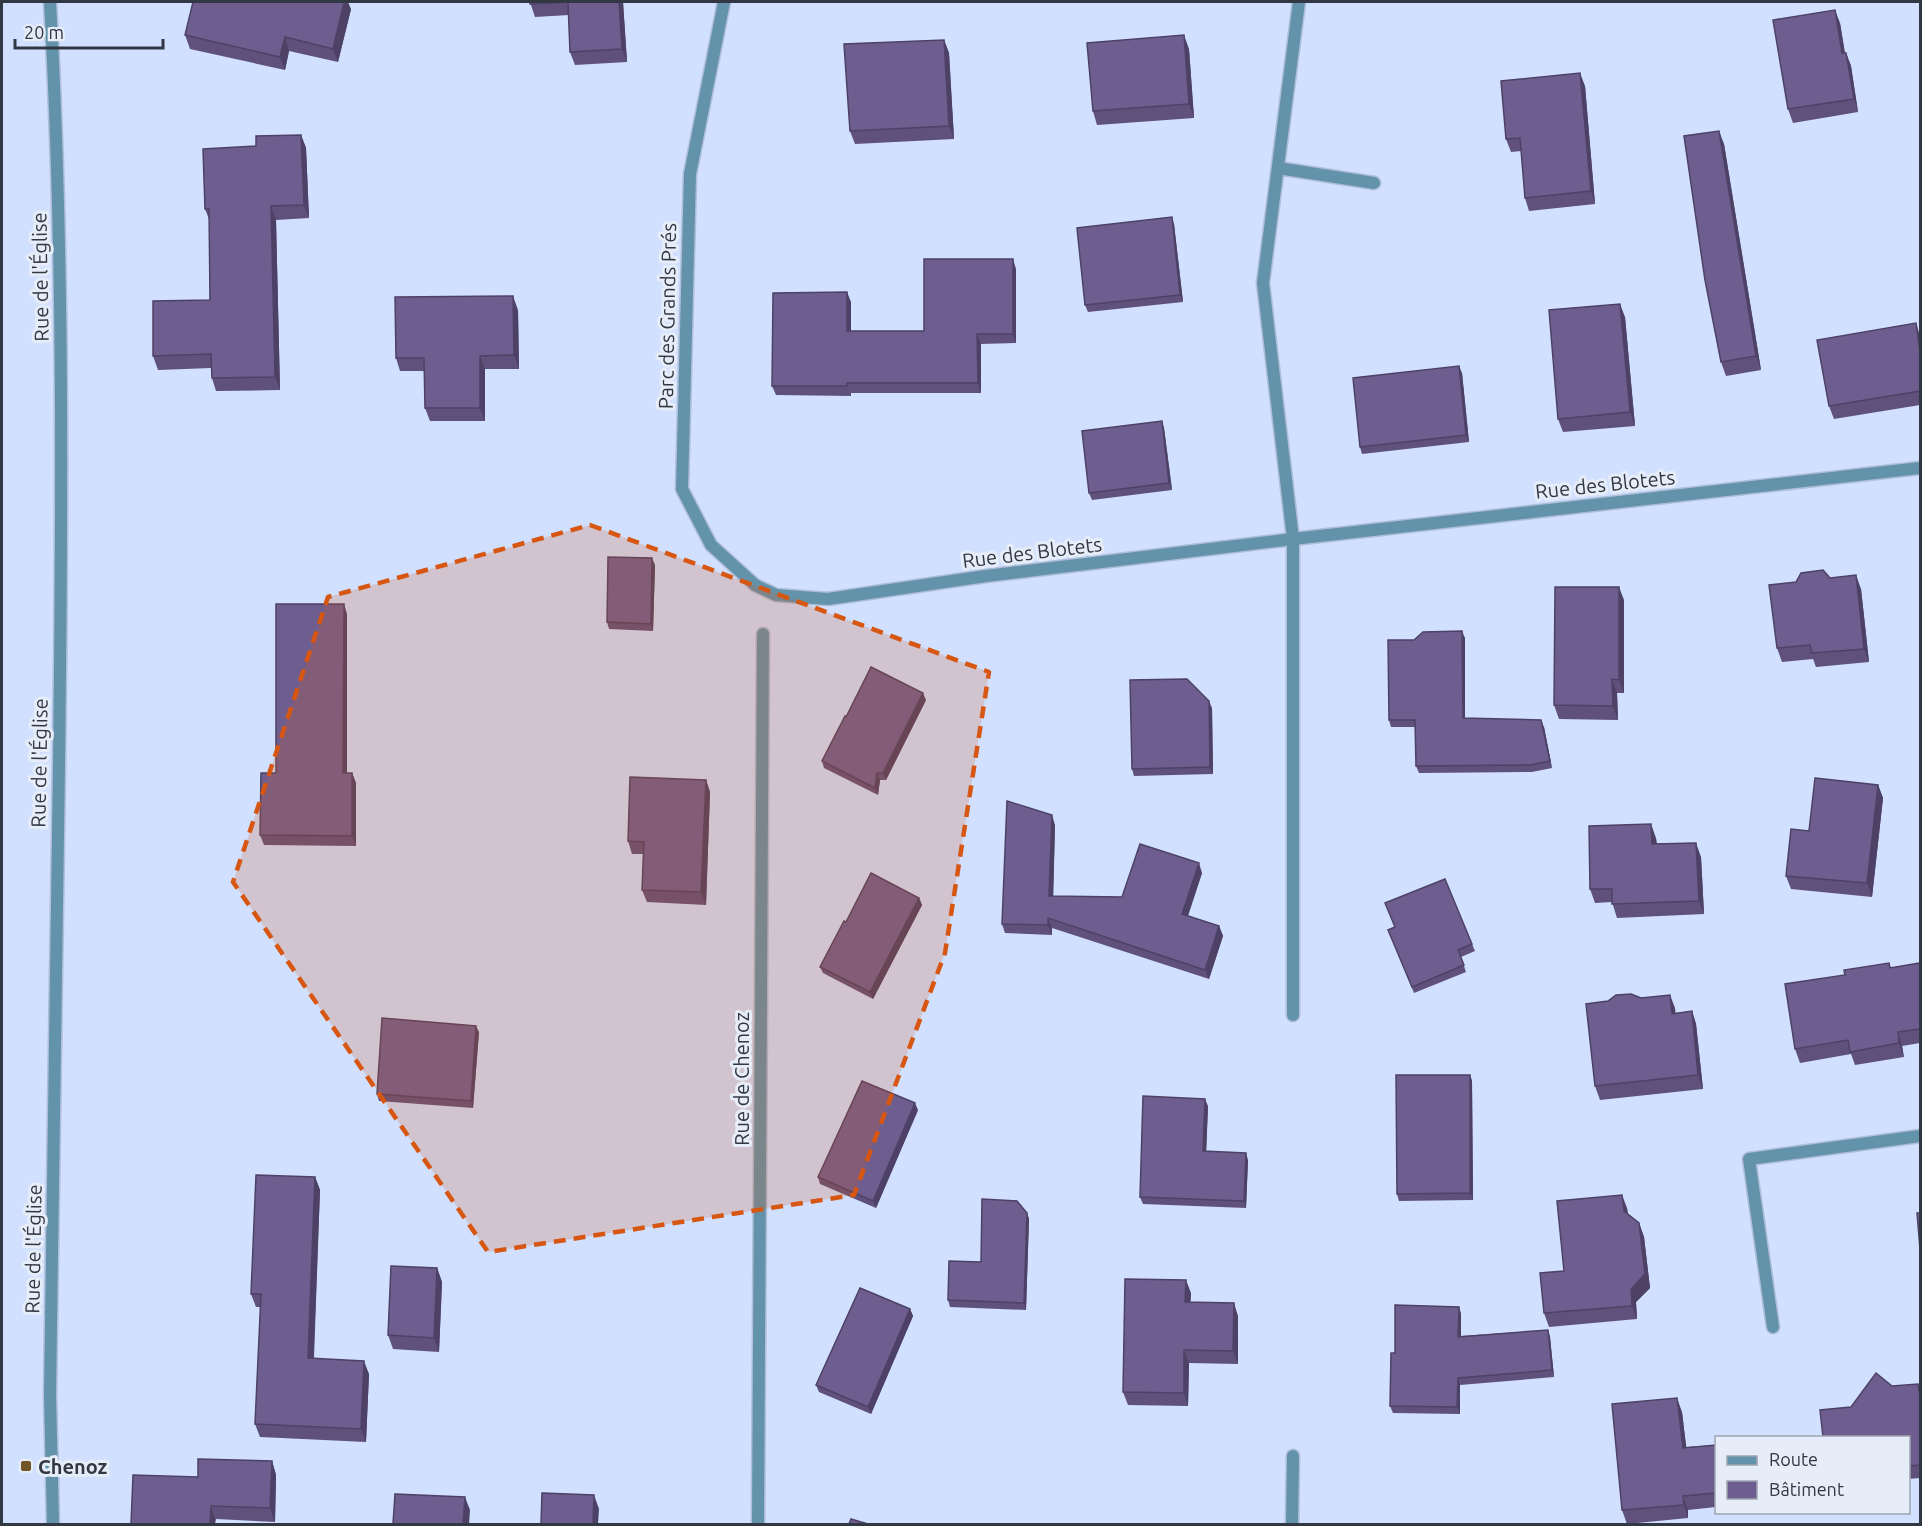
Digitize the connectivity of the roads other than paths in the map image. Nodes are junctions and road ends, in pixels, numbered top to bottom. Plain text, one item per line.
1 (50, 2) edge
2 (724, 2) edge
3 (1299, 2) edge
4 (1278, 168) junction
5 (1374, 183) dead end
6 (1920, 468) edge
7 (1293, 539) junction
8 (776, 595) joint
9 (763, 634) dead end
10 (1293, 1015) dead end
11 (1920, 1136) edge
12 (1773, 1327) dead end
13 (1293, 1456) dead end
14 (53, 1524) edge
15 (758, 1524) edge
16 (1292, 1524) edge

1 - 14 street, Rue de l'Église
2 - 8 street, Parc des Grands Prés
3 - 4 street
4 - 5 street
4 - 7 street
6 - 7 street, Rue des Blotets
7 - 8 street, Rue des Blotets
7 - 10 street
9 - 15 street, Rue de Chenoz
11 - 12 street
13 - 16 street

